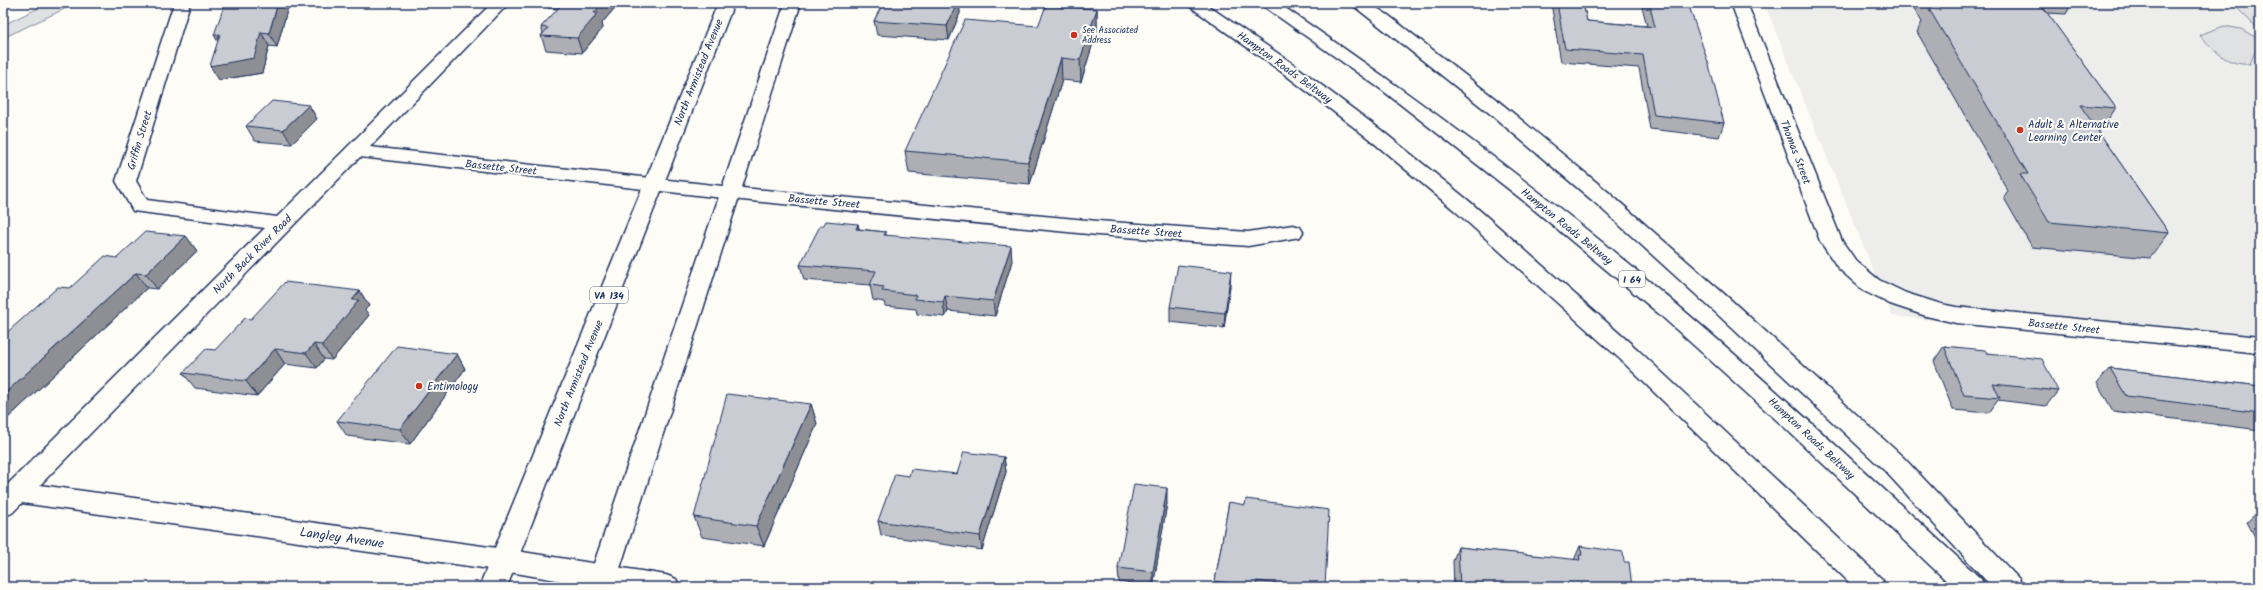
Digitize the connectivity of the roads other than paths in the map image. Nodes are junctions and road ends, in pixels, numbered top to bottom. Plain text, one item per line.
1 (182, 3) edge
2 (501, 3) edge
3 (726, 3) edge
4 (793, 3) edge
5 (1193, 3) edge
6 (1267, 3) edge
7 (1358, 3) edge
8 (1739, 3) edge
9 (355, 151) junction
10 (653, 184) junction
11 (732, 193) junction
12 (283, 224) junction
13 (1293, 232) dead end
14 (1872, 288) joint
15 (2260, 345) edge
16 (10, 499) edge
17 (504, 560) junction
18 (602, 582) edge
19 (493, 587) edge
20 (666, 587) edge
21 (1872, 587) edge
22 (1971, 587) edge
23 (2009, 587) edge

1 - 12 main road, Griffin Street
2 - 9 main road, North Back River Road
3 - 10 main road, North Armistead Avenue / VA 134
4 - 11 main road
5 - 21 main road, Hampton Roads Beltway
6 - 22 main road, Hampton Roads Beltway / I 64
7 - 23 main road
8 - 14 main road, Thomas Street
9 - 10 main road, Bassette Street
9 - 12 main road, North Back River Road
10 - 11 main road, Bassette Street
10 - 17 main road, North Armistead Avenue / VA 134
11 - 13 main road, Bassette Street
11 - 18 main road
12 - 16 main road, North Back River Road
14 - 15 main road, Bassette Street
16 - 17 main road, Langley Avenue
17 - 18 main road, Langley Avenue
17 - 19 main road, North Armistead Avenue / VA 134
18 - 20 main road, Langley Avenue

